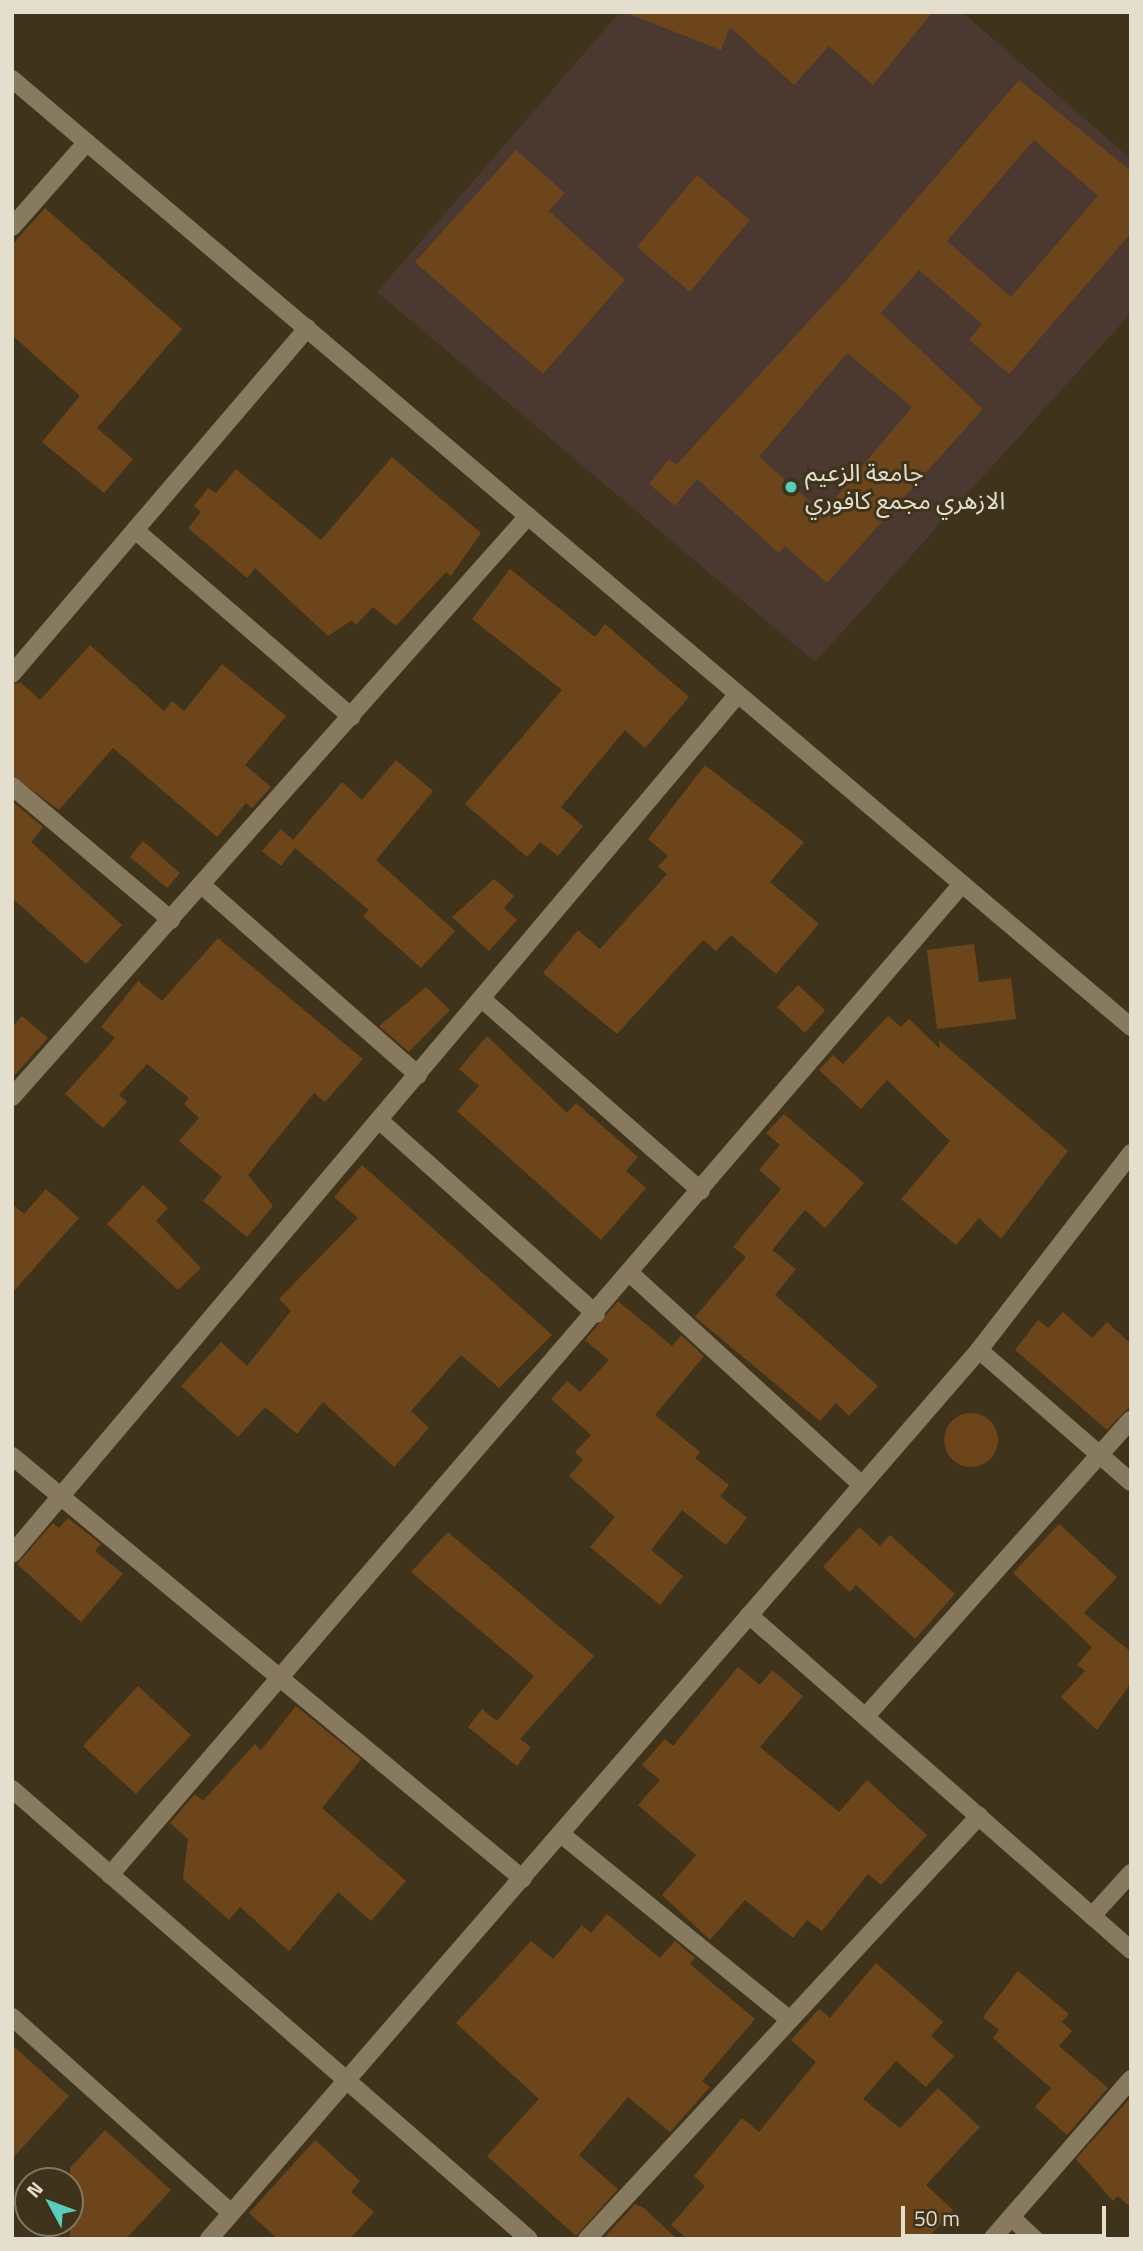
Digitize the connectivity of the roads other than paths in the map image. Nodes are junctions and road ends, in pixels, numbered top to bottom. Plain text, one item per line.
1 (12, 79) edge
2 (87, 142) junction
3 (12, 227) edge
4 (307, 328) junction
5 (528, 516) junction
6 (135, 530) junction
7 (12, 674) edge
8 (738, 694) junction
9 (352, 717) junction
10 (12, 786) edge
11 (962, 884) junction
12 (204, 887) junction
13 (172, 920) junction
14 (482, 999) junction
15 (1131, 1027) edge
16 (418, 1075) junction
17 (12, 1097) edge
18 (379, 1120) junction
19 (1131, 1153) edge
20 (701, 1191) junction
21 (632, 1275) junction
22 (596, 1314) junction
23 (979, 1350) junction
24 (1131, 1420) edge
25 (1100, 1455) junction
26 (12, 1456) edge
27 (1131, 1482) edge
28 (861, 1484) junction
29 (60, 1500) junction
30 (12, 1554) edge
31 (749, 1615) junction
32 (277, 1677) junction
33 (866, 1716) junction
34 (14, 1794) edge
35 (979, 1816) junction
36 (561, 1834) junction
37 (1131, 1873) edge
38 (110, 1875) junction
39 (523, 1879) junction
40 (1092, 1916) junction
41 (1131, 1950) edge
42 (13, 2018) edge
43 (790, 2020) junction
44 (1131, 2079) edge
45 (349, 2082) junction
46 (231, 2213) junction
47 (1011, 2217) junction
48 (209, 2239) edge
49 (529, 2239) edge
50 (587, 2239) edge
51 (992, 2239) edge
52 (1035, 2239) edge

1 - 2 street
2 - 3 street
2 - 4 street
4 - 5 street
4 - 6 street
5 - 8 street
5 - 9 street
6 - 7 street
6 - 9 street
8 - 11 street
8 - 14 street
9 - 12 street
10 - 13 street
11 - 15 street
11 - 20 street
12 - 13 street
12 - 16 street
13 - 17 street
14 - 16 street
14 - 20 street
16 - 18 street
18 - 22 street
18 - 29 street
19 - 23 street
20 - 21 street
21 - 22 street
21 - 28 street
22 - 32 street
23 - 25 street
23 - 28 street
24 - 25 street
25 - 27 street
25 - 33 street
26 - 29 street
28 - 31 street
29 - 30 street
29 - 32 street
31 - 33 street
31 - 36 street
32 - 38 street
32 - 39 street
33 - 35 street
34 - 38 street
35 - 40 street
35 - 43 street
36 - 39 street
36 - 43 street
37 - 40 street
38 - 45 street
39 - 45 street
40 - 41 street
42 - 46 street
43 - 50 street
44 - 47 street
45 - 46 street
45 - 49 street
46 - 48 street
47 - 51 street
47 - 52 street

